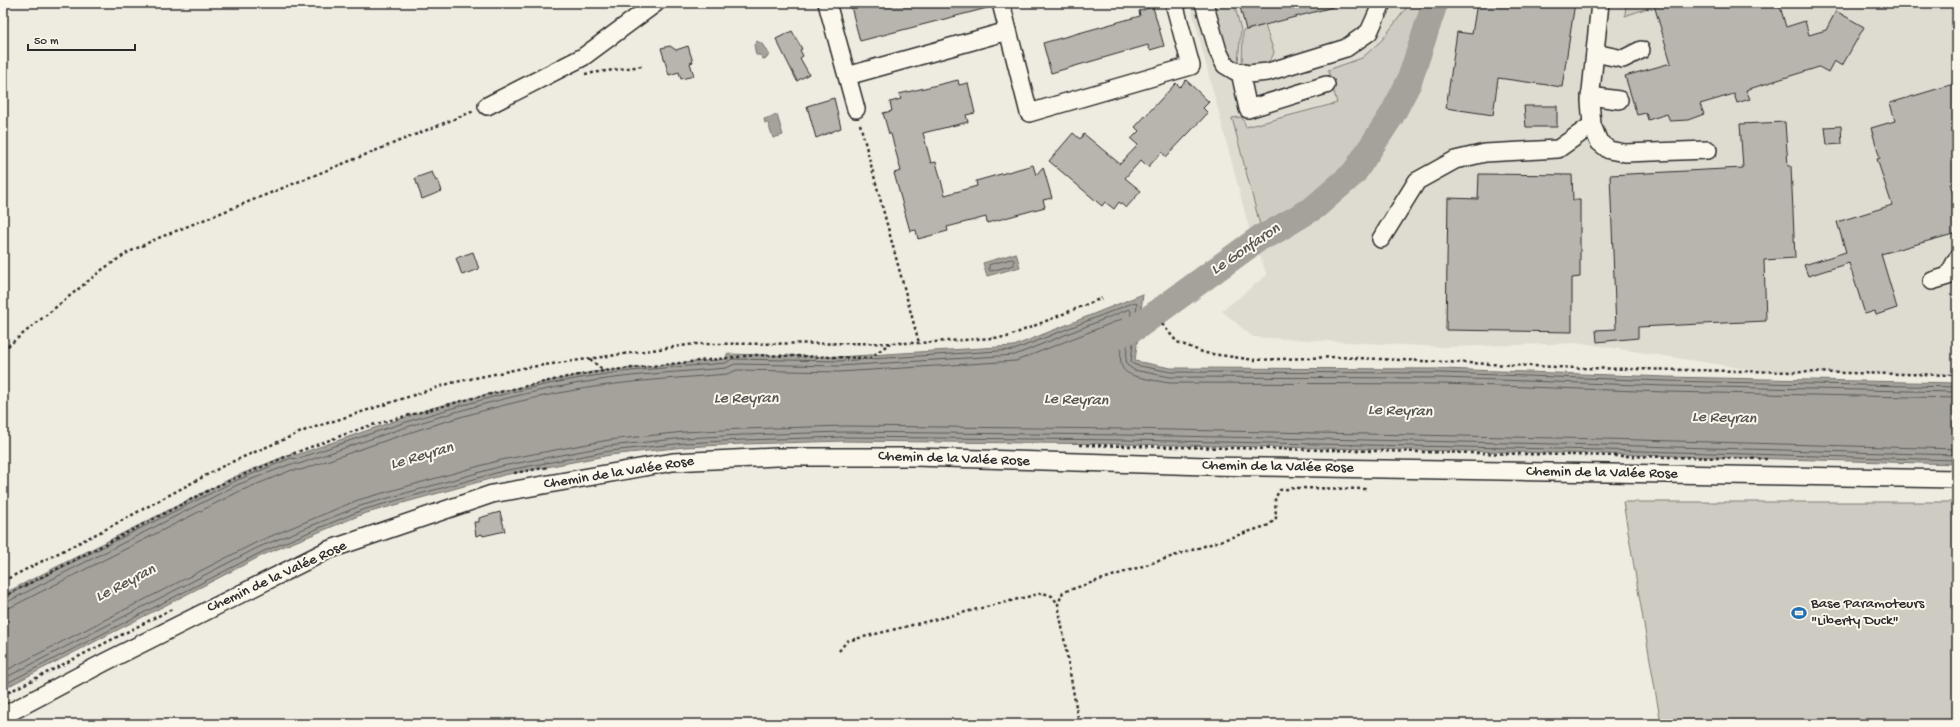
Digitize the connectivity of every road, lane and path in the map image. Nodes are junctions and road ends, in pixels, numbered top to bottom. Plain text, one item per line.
1 (656, 3) edge
2 (827, 3) edge
3 (1001, 3) edge
4 (1174, 3) edge
5 (1204, 3) edge
6 (1382, 3) edge
7 (1600, 3) edge
8 (1008, 31) junction
9 (1641, 50) dead end
10 (1594, 52) junction
11 (642, 66) dead end
12 (1240, 72) junction
13 (583, 74) dead end
14 (847, 76) junction
15 (1326, 85) dead end
16 (1590, 96) junction
17 (1619, 100) dead end
18 (487, 106) joint
19 (856, 109) joint
20 (1592, 125) junction
21 (1708, 150) dead end
22 (1381, 239) dead end
23 (1957, 259) edge
24 (1932, 282) dead end
25 (1102, 298) dead end
26 (1162, 324) dead end
27 (891, 343) junction
28 (919, 343) junction
29 (3, 350) edge
30 (590, 359) junction
31 (604, 371) junction
32 (1957, 375) edge
33 (1074, 445) dead end
34 (1776, 459) dead end
35 (554, 466) dead end
36 (507, 475) dead end
37 (1957, 479) edge
38 (1367, 489) dead end
39 (3, 582) edge
40 (3, 597) edge
41 (1058, 604) junction
42 (181, 605) dead end
43 (839, 651) dead end
44 (3, 694) edge
45 (3, 716) edge
46 (1079, 724) edge

1 - 18 street
2 - 14 street
3 - 8 street
4 - 8 street
5 - 12 street
6 - 12 street
7 - 10 street
8 - 14 street
9 - 10 street
10 - 16 street
11 - 13 path
12 - 15 street
14 - 19 street
16 - 17 street
16 - 20 street
18 - 29 path
19 - 28 path
20 - 21 street
20 - 22 street
23 - 24 street
25 - 28 path
26 - 32 path
27 - 28 path
27 - 30 path
27 - 31 path
30 - 31 path
30 - 39 path
31 - 40 path
33 - 34 path
35 - 36 path
37 - 45 street, Chemin de la Valée Rose
38 - 41 path
41 - 43 path
41 - 46 path
42 - 44 path

